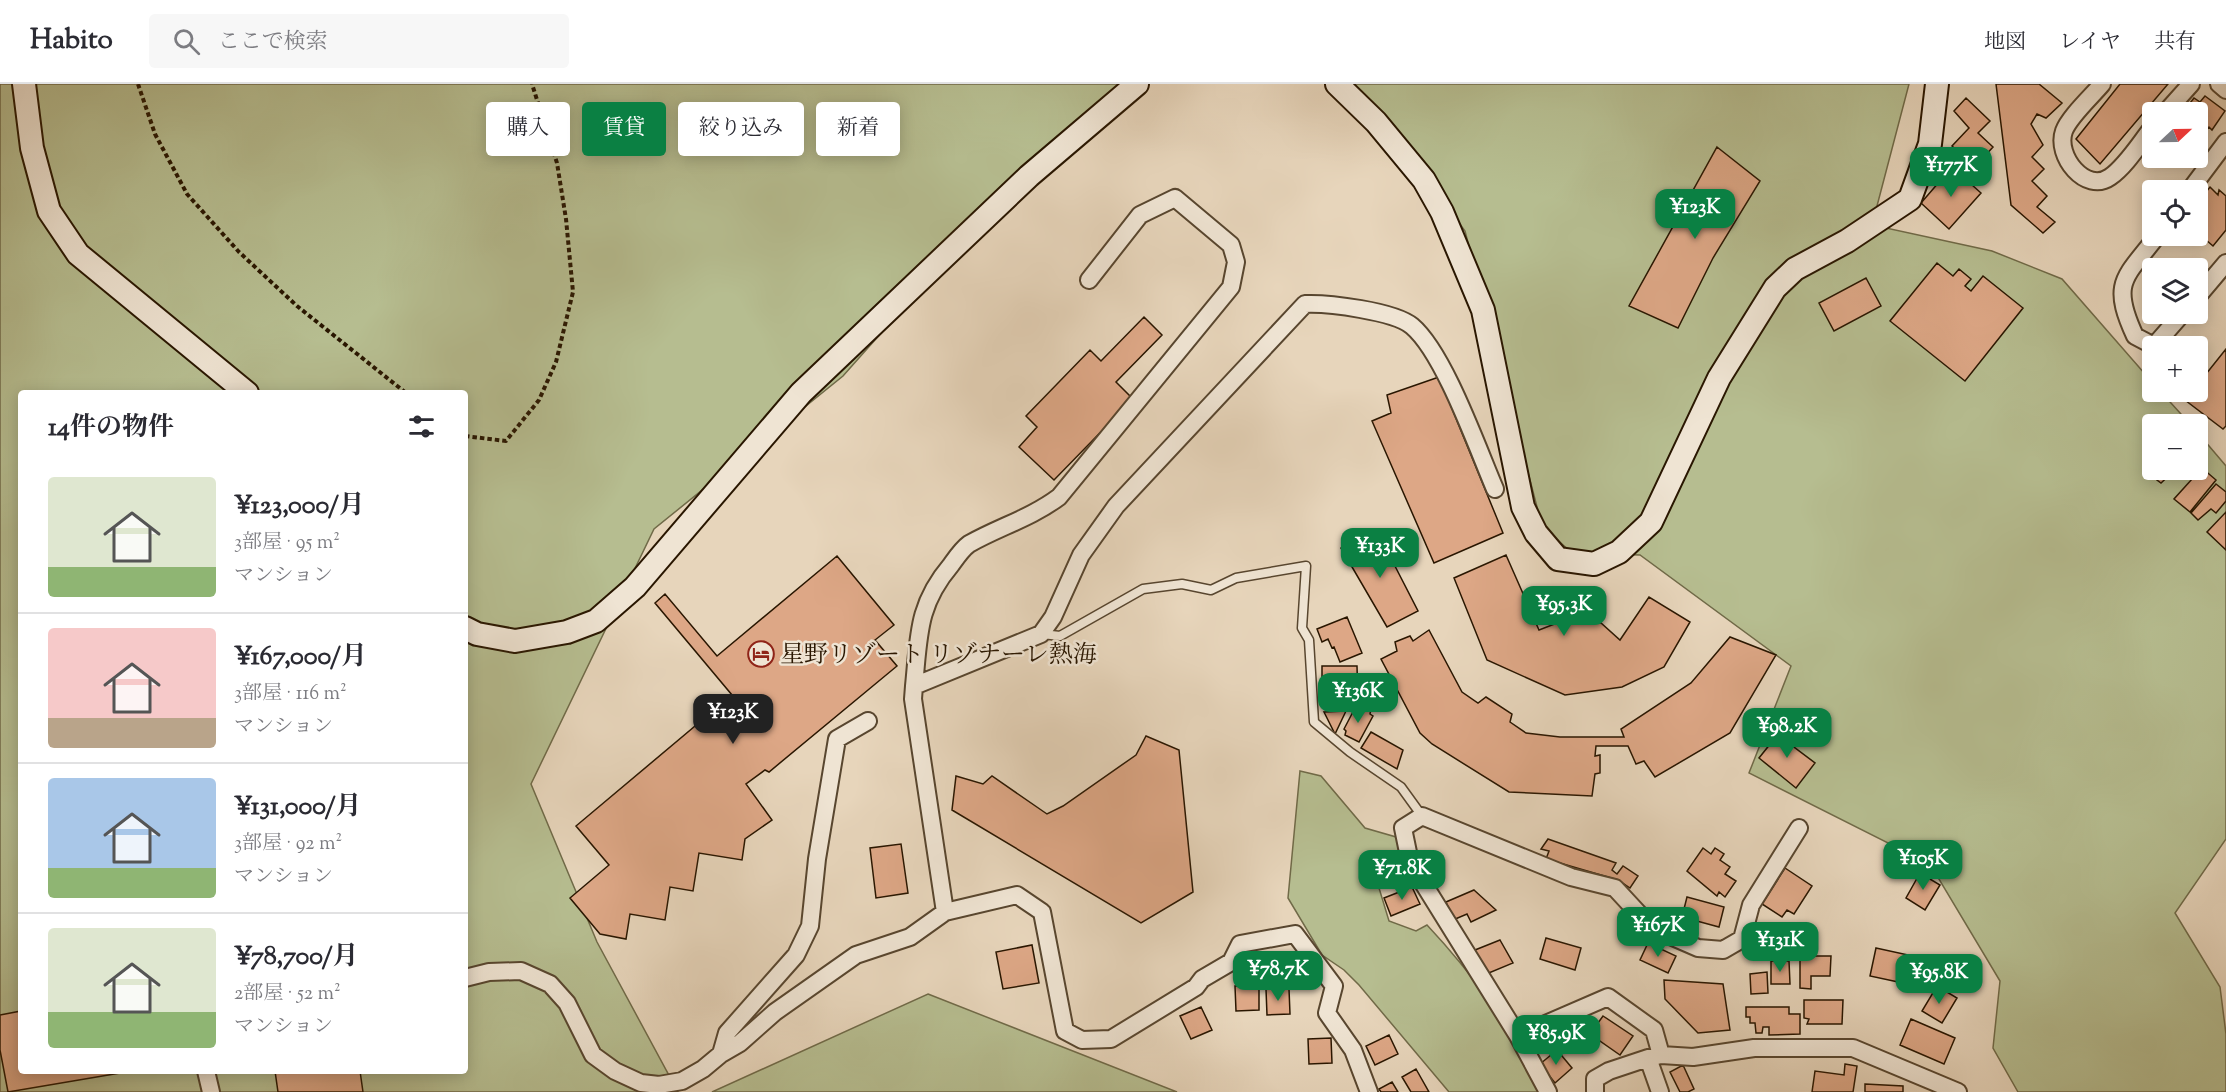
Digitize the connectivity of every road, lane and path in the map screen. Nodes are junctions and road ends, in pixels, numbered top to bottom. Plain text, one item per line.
1 (24, 84) edge
2 (138, 84) edge
3 (532, 84) edge
4 (1137, 84) edge
5 (1337, 84) edge
6 (1937, 84) edge
7 (2102, 84) edge
8 (2191, 84) edge
9 (2218, 84) edge
10 (2226, 90) edge
11 (2175, 102) edge
12 (2142, 140) edge
13 (2226, 142) edge
14 (2198, 180) edge
15 (2149, 246) edge
16 (2226, 263) edge
17 (1089, 280) dead end
18 (2208, 284) edge
19 (2173, 324) edge
20 (243, 390) edge
21 (402, 390) edge
22 (468, 436) edge
23 (1496, 489) dead end
24 (468, 630) edge
25 (1041, 634) junction
26 (914, 686) junction
27 (868, 722) dead end
28 (1422, 816) junction
29 (1799, 828) dead end
30 (945, 912) junction
31 (468, 977) edge
32 (1518, 1036) junction
33 (721, 1054) junction
34 (1655, 1057) junction
35 (207, 1074) edge
36 (211, 1092) edge
37 (1369, 1092) edge
38 (1548, 1092) edge
39 (1595, 1092) edge
40 (1660, 1092) edge
41 (1958, 1092) edge

1 - 20 street
2 - 21 path
3 - 22 path
4 - 24 street
5 - 6 street
7 - 12 street
8 - 11 street
9 - 10 street
13 - 14 street
15 - 19 street
16 - 18 street
17 - 26 street
23 - 25 street
25 - 26 street
25 - 28 lane
26 - 30 street
27 - 33 street
28 - 29 street
28 - 32 street
30 - 33 street
30 - 37 street
31 - 33 street
32 - 34 street
32 - 38 street
34 - 39 street
34 - 40 street
34 - 41 street
35 - 36 street

